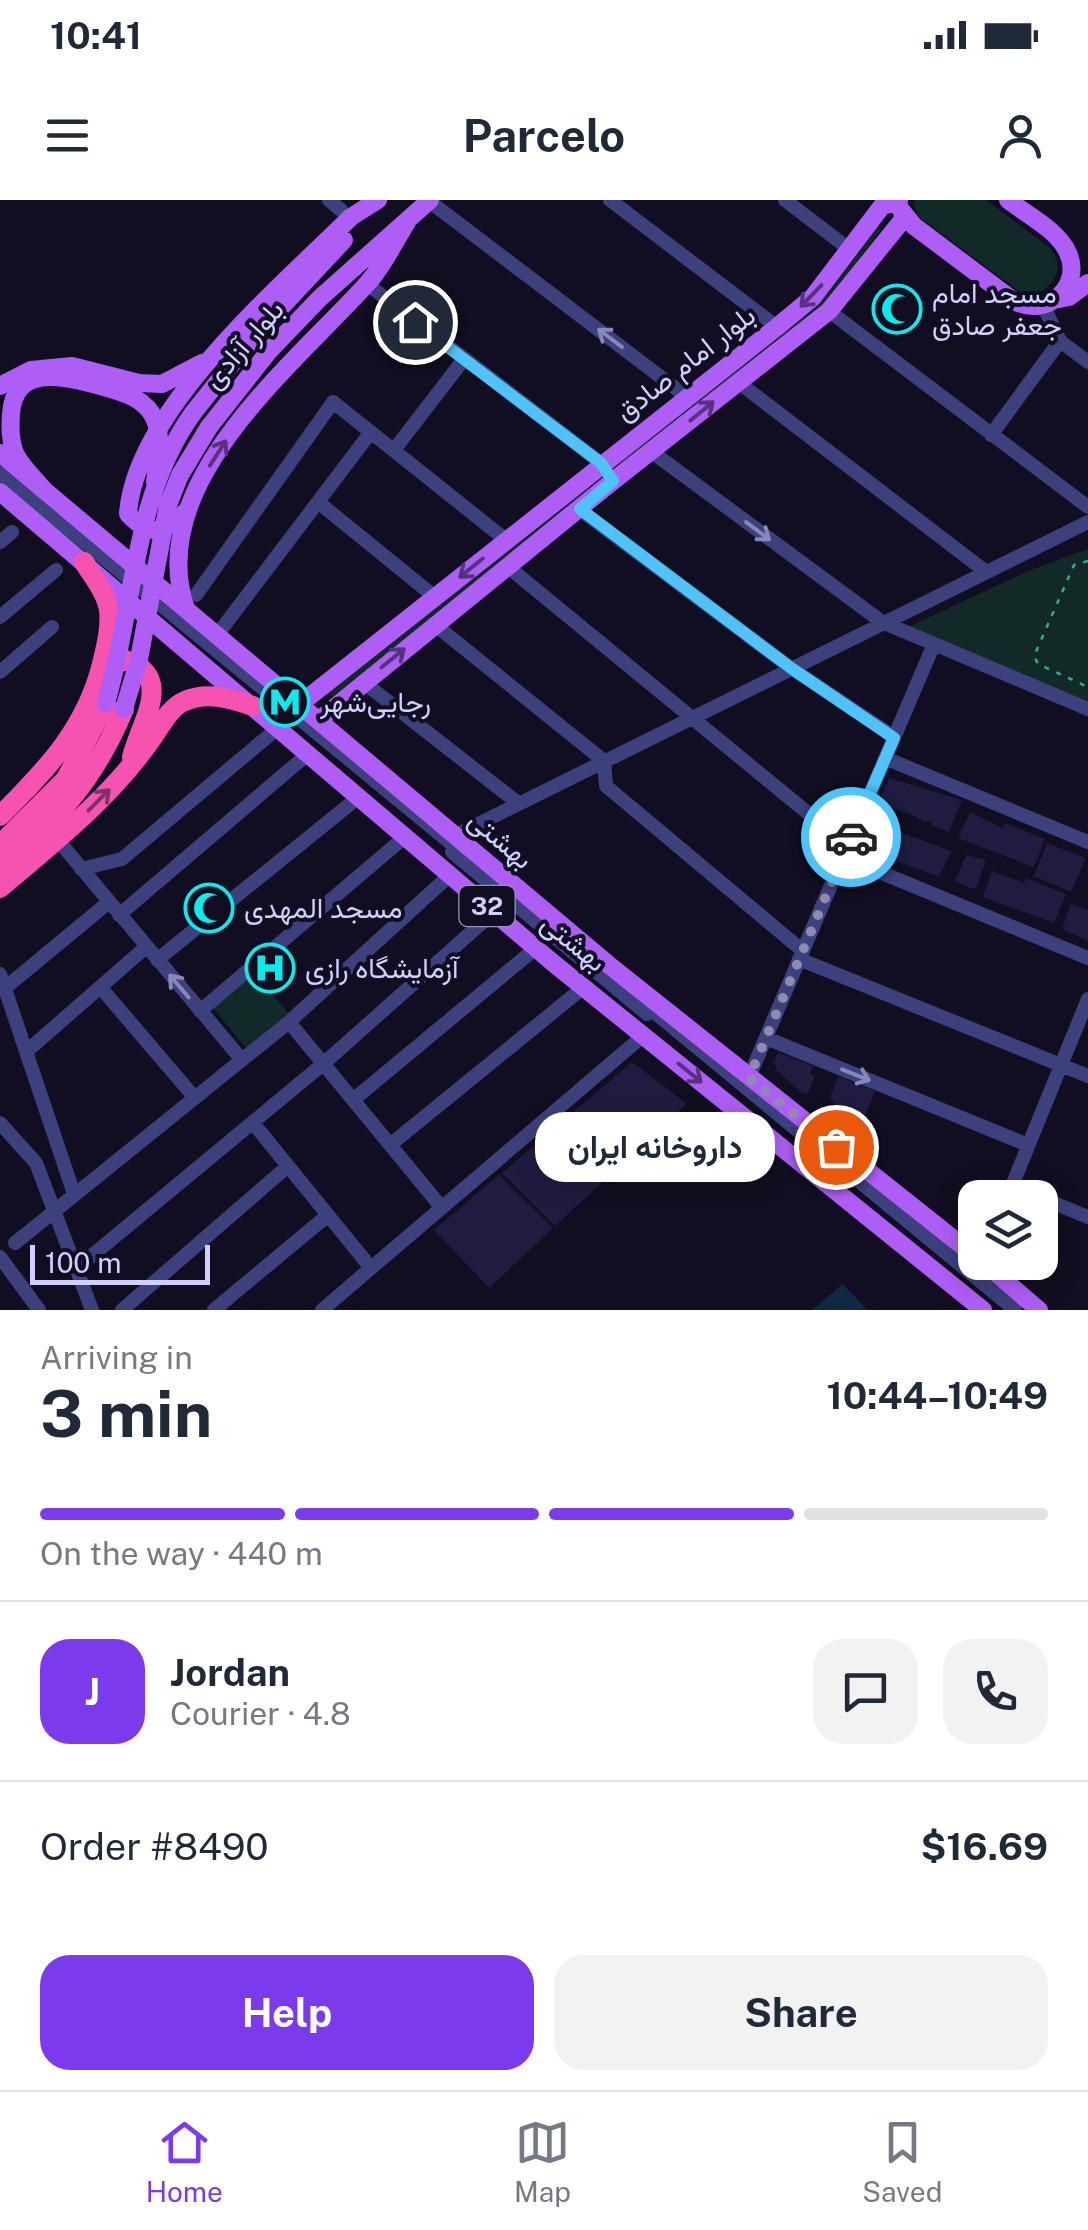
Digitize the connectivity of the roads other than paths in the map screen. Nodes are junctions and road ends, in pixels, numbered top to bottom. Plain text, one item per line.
1 (379, 200) edge
2 (429, 200) edge
3 (610, 200) edge
4 (785, 200) edge
5 (1008, 200) edge
6 (901, 206) edge
7 (407, 222) junction
8 (1088, 246) edge
9 (849, 249) junction
10 (1068, 251) junction
11 (1088, 283) edge
12 (366, 284) junction
13 (1049, 304) junction
14 (829, 311) junction
15 (777, 327) junction
16 (1060, 340) junction
17 (211, 357) junction
18 (464, 359) junction
19 (1088, 362) edge
20 (738, 382) junction
21 (0, 386) edge
22 (687, 397) junction
23 (371, 432) junction
24 (992, 436) junction
25 (394, 450) junction
26 (0, 452) edge
27 (652, 452) junction
28 (601, 463) junction
29 (0, 476) edge
30 (613, 481) junction
31 (155, 482) junction
32 (44, 490) junction
33 (0, 492) edge
34 (318, 502) junction
35 (1088, 507) edge
36 (580, 509) junction
37 (185, 512) junction
38 (1088, 522) edge
39 (506, 540) junction
40 (84, 562) junction
41 (507, 566) junction
42 (56, 570) dead end
43 (986, 571) junction
44 (435, 597) junction
45 (191, 602) junction
46 (0, 617) edge
47 (882, 622) junction
48 (434, 624) junction
49 (52, 628) dead end
50 (217, 635) junction
51 (934, 644) junction
52 (791, 668) junction
53 (0, 672) edge
54 (100, 672) junction
55 (363, 682) junction
56 (319, 688) junction
57 (337, 703) junction
58 (300, 704) junction
59 (115, 706) junction
60 (253, 706) junction
61 (1088, 709) edge
62 (690, 718) junction
63 (318, 720) junction
64 (279, 727) junction
65 (894, 738) junction
66 (309, 752) junction
67 (885, 758) junction
68 (604, 761) junction
69 (129, 769) junction
70 (360, 796) junction
71 (518, 803) junction
72 (0, 816) edge
73 (406, 836) junction
74 (454, 836) junction
75 (57, 839) junction
76 (1088, 842) edge
77 (0, 844) edge
78 (845, 852) junction
79 (0, 868) edge
80 (81, 869) junction
81 (450, 875) junction
82 (0, 888) edge
83 (109, 902) junction
84 (494, 912) junction
85 (119, 915) junction
86 (146, 947) junction
87 (536, 948) junction
88 (801, 955) junction
89 (1088, 958) edge
90 (157, 960) junction
91 (2, 981) edge
92 (584, 987) junction
93 (101, 988) junction
94 (1088, 999) edge
95 (200, 1011) junction
96 (289, 1022) junction
97 (644, 1035) junction
98 (766, 1038) junction
99 (27, 1051) junction
100 (242, 1060) junction
101 (323, 1064) junction
102 (1061, 1065) junction
103 (1088, 1076) edge
104 (749, 1078) junction
105 (194, 1098) junction
106 (353, 1100) junction
107 (0, 1123) edge
108 (252, 1123) junction
109 (390, 1144) junction
110 (1028, 1145) junction
111 (288, 1166) junction
112 (1014, 1180) edge
113 (74, 1194) junction
114 (442, 1208) junction
115 (1058, 1208) edge
116 (56, 1209) junction
117 (328, 1215) junction
118 (1088, 1217) edge
119 (15, 1243) dead end
120 (958, 1243) edge
121 (0, 1257) edge
122 (77, 1268) junction
123 (372, 1268) junction
124 (1004, 1280) edge
125 (38, 1309) edge
126 (92, 1310) edge
127 (122, 1310) edge
128 (214, 1310) edge
129 (322, 1310) edge
130 (983, 1310) edge
131 (1011, 1310) edge
132 (1039, 1310) edge

1 - 17 main road
1 - 31 main road, بلوار آزادی, bridge
2 - 7 main road
22 -> 2 street
3 - 15 street
4 - 9 street
5 - 10 main road
6 - 9 main road, بلوار امام صادق
6 - 13 main road
6 - 14 main road, بلوار امام صادق
7 - 12 main road
7 - 59 main road, بلوار آزادی, bridge
8 - 10 main road
9 -> 15 main road, بلوار امام صادق
10 - 13 main road
11 - 13 main road
12 - 18 street
37 -> 12 main road
13 - 16 street
14 - 20 main road, بلوار امام صادق
14 - 24 street
15 - 22 main road, بلوار امام صادق
16 - 19 street
16 - 24 street
17 - 21 main road
17 - 37 main road
18 - 25 street
18 - 28 street
27 -> 20 main road, بلوار امام صادق
20 - 43 street
22 - 28 main road, بلوار امام صادق
23 - 25 street
23 - 34 street
23 - 45 street
24 - 35 street
25 - 39 street
26 - 32 main road, بهشتى / 32
27 - 30 main road, بلوار امام صادق
27 -> 47 street
28 - 30 main road
28 - 39 main road, بلوار امام صادق
29 - 131 street
30 - 36 main road, بلوار امام صادق
31 - 32 main road, bridge
31 - 59 main road, bridge
32 - 45 main road, بهشتى / 32
33 - 40 main road, بهشتی / 32
34 - 44 street
34 - 50 street
36 - 41 main road, بلوار امام صادق
36 - 52 street
37 - 45 main road
38 - 43 street
39 -> 44 main road, بلوار امام صادق
40 - 54 highway
40 - 60 main road, بهشتی / 32
41 - 48 main road, بلوار امام صادق
41 - 62 street
42 - 46 street
43 - 47 street
44 - 56 main road, بلوار امام صادق
45 - 50 main road, بهشتى / 32
47 - 51 street
47 - 52 street
55 -> 48 main road, بلوار امام صادق
48 - 68 street
49 - 53 street
50 - 58 main road, بهشتى / 32
51 - 61 street
51 - 65 street
52 - 62 street
52 - 65 street
54 - 69 highway
54 - 72 highway
55 - 57 main road, بلوار امام صادق
55 - 71 street
56 - 57 main road
56 - 58 main road, بلوار امام صادق
57 - 63 main road, بلوار امام صادق
58 - 63 main road, بهشتى / 32
59 - 77 highway
59 - 79 highway
60 - 64 main road, بهشتی / 32
60 - 69 highway
62 - 68 street
62 - 78 street
63 - 74 main road, بهشتى / 32
64 - 66 main road, بهشتی / 32
64 - 80 street
65 - 67 street
66 - 70 main road, بهشتی / 32
66 - 85 street
67 - 76 street
67 - 78 street
68 - 71 street
68 - 88 street
75 -> 69 highway
70 - 73 main road, بهشتی / 32
70 - 90 street
71 - 74 street
73 - 81 main road, بهشتی / 32
73 - 95 street
74 - 104 main road, بهشتى / 32
75 - 80 street
75 - 82 highway
78 - 88 street
78 - 89 street
80 - 83 street
81 - 84 main road, بهشتی / 32
81 - 96 street
83 - 85 street
83 - 91 street
84 - 87 main road, بهشتی / 32
84 - 101 street
85 - 86 street
86 - 90 street
86 - 93 street
87 - 92 main road, بهشتی / 32
87 - 106 street
88 - 98 street
88 - 102 street
95 -> 90 street
91 - 99 street
92 - 97 main road, بهشتی / 32
92 - 109 street
93 - 99 street
93 - 105 street
94 - 102 street
95 - 100 street
96 - 100 street
96 - 101 street
97 - 114 street
97 -> 130 main road, بهشتی / 32
98 - 104 street
98 -> 110 street
99 - 113 street
100 - 105 street
101 - 106 street
101 - 108 street
102 - 103 street
102 - 110 street
104 - 120 main road, بهشتى / 32
105 - 113 street
106 - 109 street
107 - 116 street
108 - 111 street
108 - 122 street
109 - 114 street
110 - 112 street
111 - 117 street
111 - 127 street
113 - 116 street
114 - 123 street
115 - 118 street
116 - 119 street
116 - 122 street
117 - 123 street
117 - 128 street
121 - 125 street
122 - 126 street
123 - 129 street
124 - 132 main road

